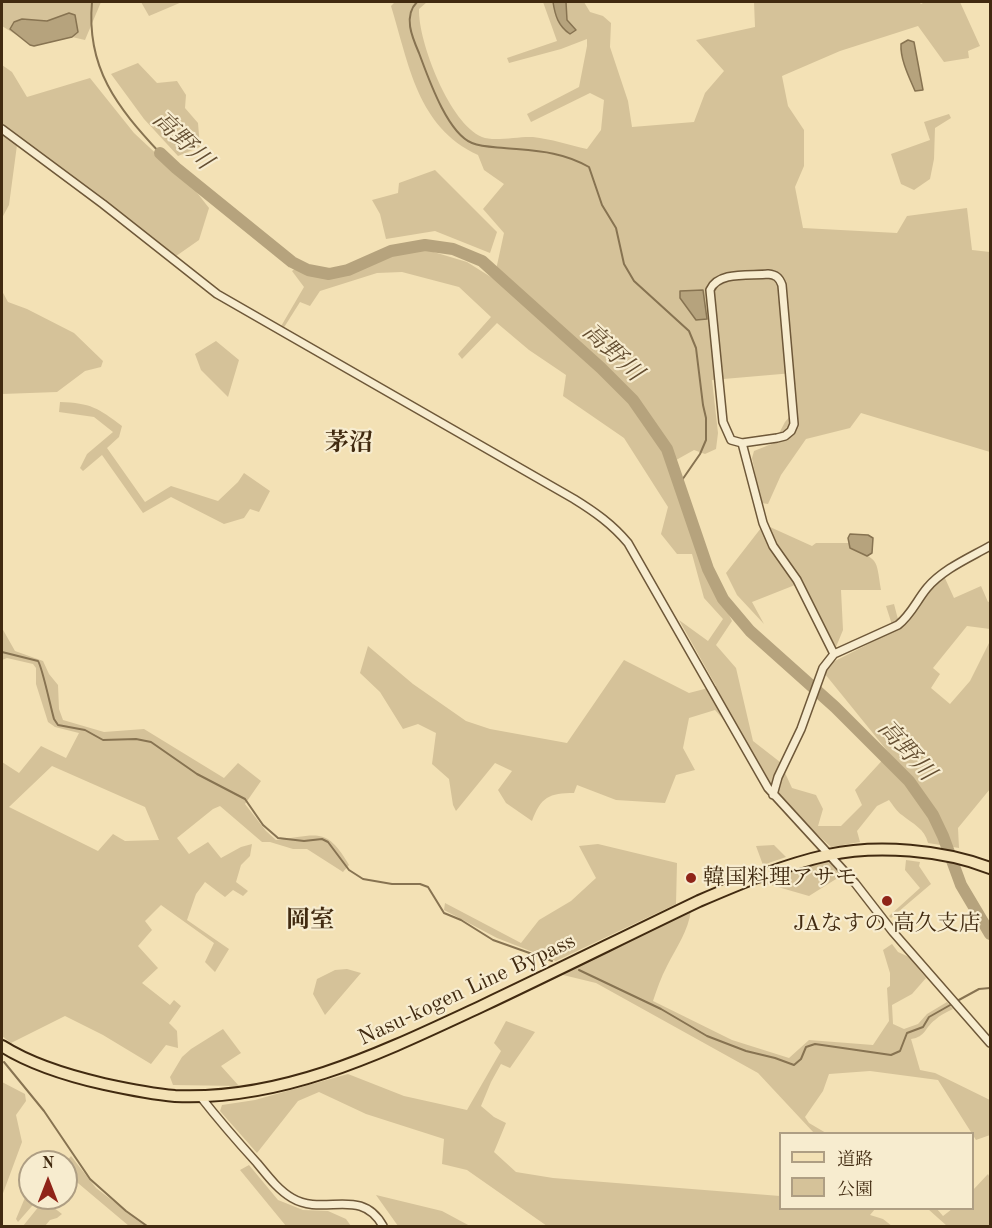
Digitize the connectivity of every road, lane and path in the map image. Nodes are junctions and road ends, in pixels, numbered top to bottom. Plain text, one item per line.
1 (2, 129) edge
2 (742, 443) junction
3 (990, 546) edge
4 (834, 654) junction
5 (773, 795) junction
6 (829, 855) junction
7 (990, 868) edge
8 (990, 1043) edge
9 (2, 1046) edge
10 (201, 1096) junction
11 (383, 1227) edge

1 - 5 street
2 - 2 street
2 - 4 street
3 - 4 street
4 - 5 street
5 - 6 street
6 - 7 main road, Nasu-kogen Line Bypass
6 - 8 street
6 - 10 main road, Nasu-kogen Line Bypass
9 - 10 main road, Nasu-kogen Line Bypass
10 - 11 street

